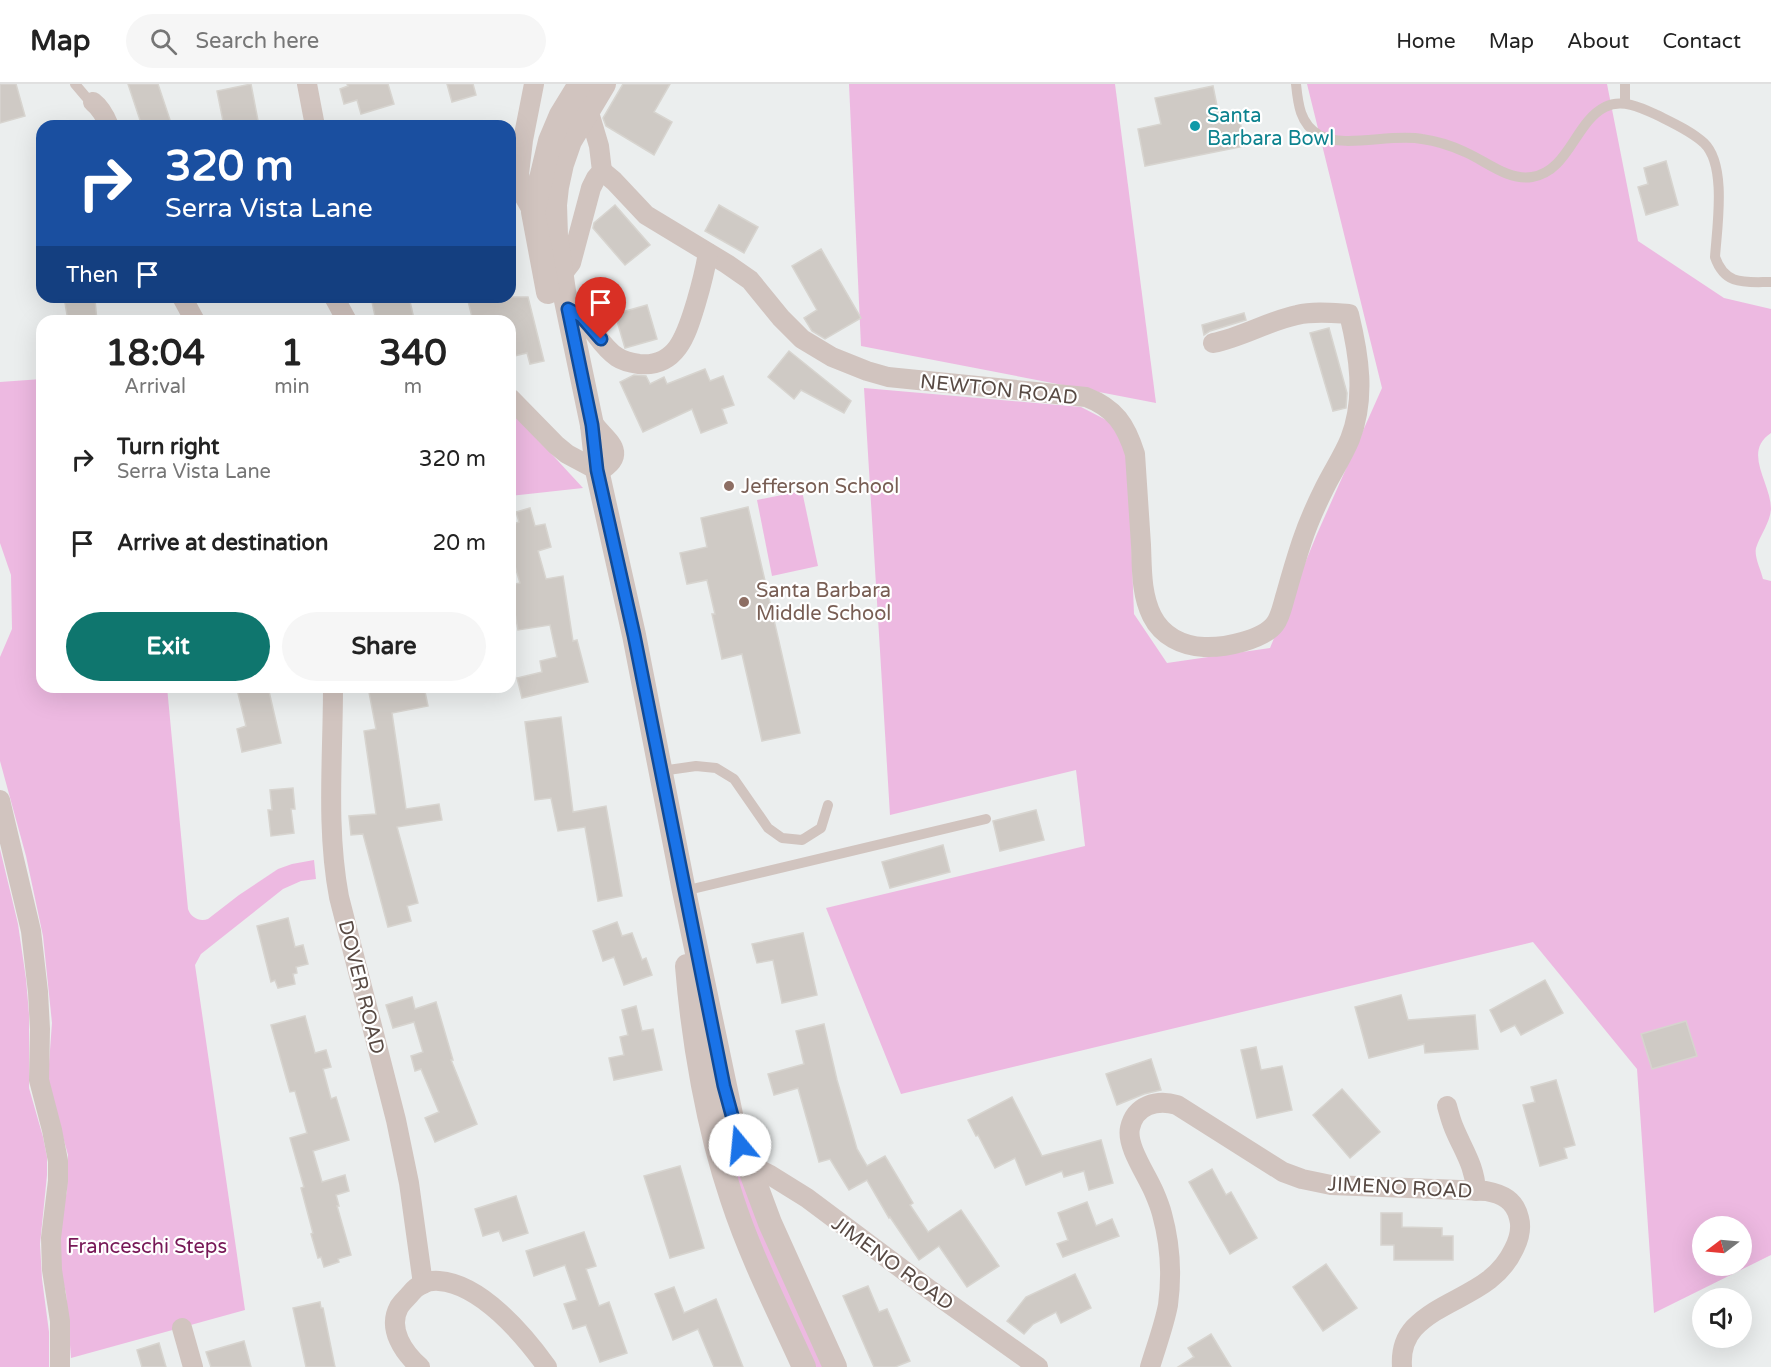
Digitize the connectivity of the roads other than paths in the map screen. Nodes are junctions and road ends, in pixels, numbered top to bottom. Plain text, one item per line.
1 (75, 84) edge
2 (307, 84) edge
3 (534, 84) edge
4 (580, 84) edge
5 (604, 84) edge
6 (1296, 84) edge
7 (1625, 84) edge
8 (93, 102) joint
9 (1625, 103) junction
10 (588, 110) junction
11 (106, 120) edge
12 (314, 120) edge
13 (602, 171) junction
14 (533, 212) junction
15 (708, 254) junction
16 (561, 276) junction
17 (1771, 282) edge
18 (568, 309) junction
19 (1214, 343) dead end
20 (516, 404) edge
21 (597, 470) junction
22 (333, 693) edge
23 (661, 771) junction
24 (0, 800) edge
25 (828, 805) dead end
26 (986, 819) dead end
27 (684, 891) junction
28 (1447, 1106) dead end
29 (746, 1163) junction
30 (1476, 1191) junction
31 (423, 1284) junction
32 (182, 1328) dead end
33 (60, 1367) edge
34 (194, 1367) edge
35 (420, 1367) edge
36 (548, 1367) edge
37 (804, 1367) edge
38 (835, 1367) edge
39 (1038, 1367) edge
40 (1150, 1367) edge
41 (1402, 1367) edge

1 - 8 lane
2 - 12 street
3 - 14 street
4 - 14 street
5 - 10 street
6 - 9 lane
7 - 9 lane
8 - 11 street
9 - 17 lane
10 - 13 street
10 - 16 street
13 - 15 street, NEWTON ROAD
13 - 16 street
14 - 21 street
15 - 18 street
15 - 19 street, NEWTON ROAD
16 - 18 street
18 - 21 street
20 - 21 street
21 - 23 street
22 - 31 street, DOVER ROAD
23 - 25 lane
23 - 27 street
24 - 33 street
26 - 27 lane
27 - 29 street
27 - 37 street
28 - 30 street
29 - 38 street
29 - 39 street, JIMENO ROAD
30 - 40 street, JIMENO ROAD
30 - 41 street, JIMENO ROAD
31 - 35 street
31 - 36 street
32 - 34 street

